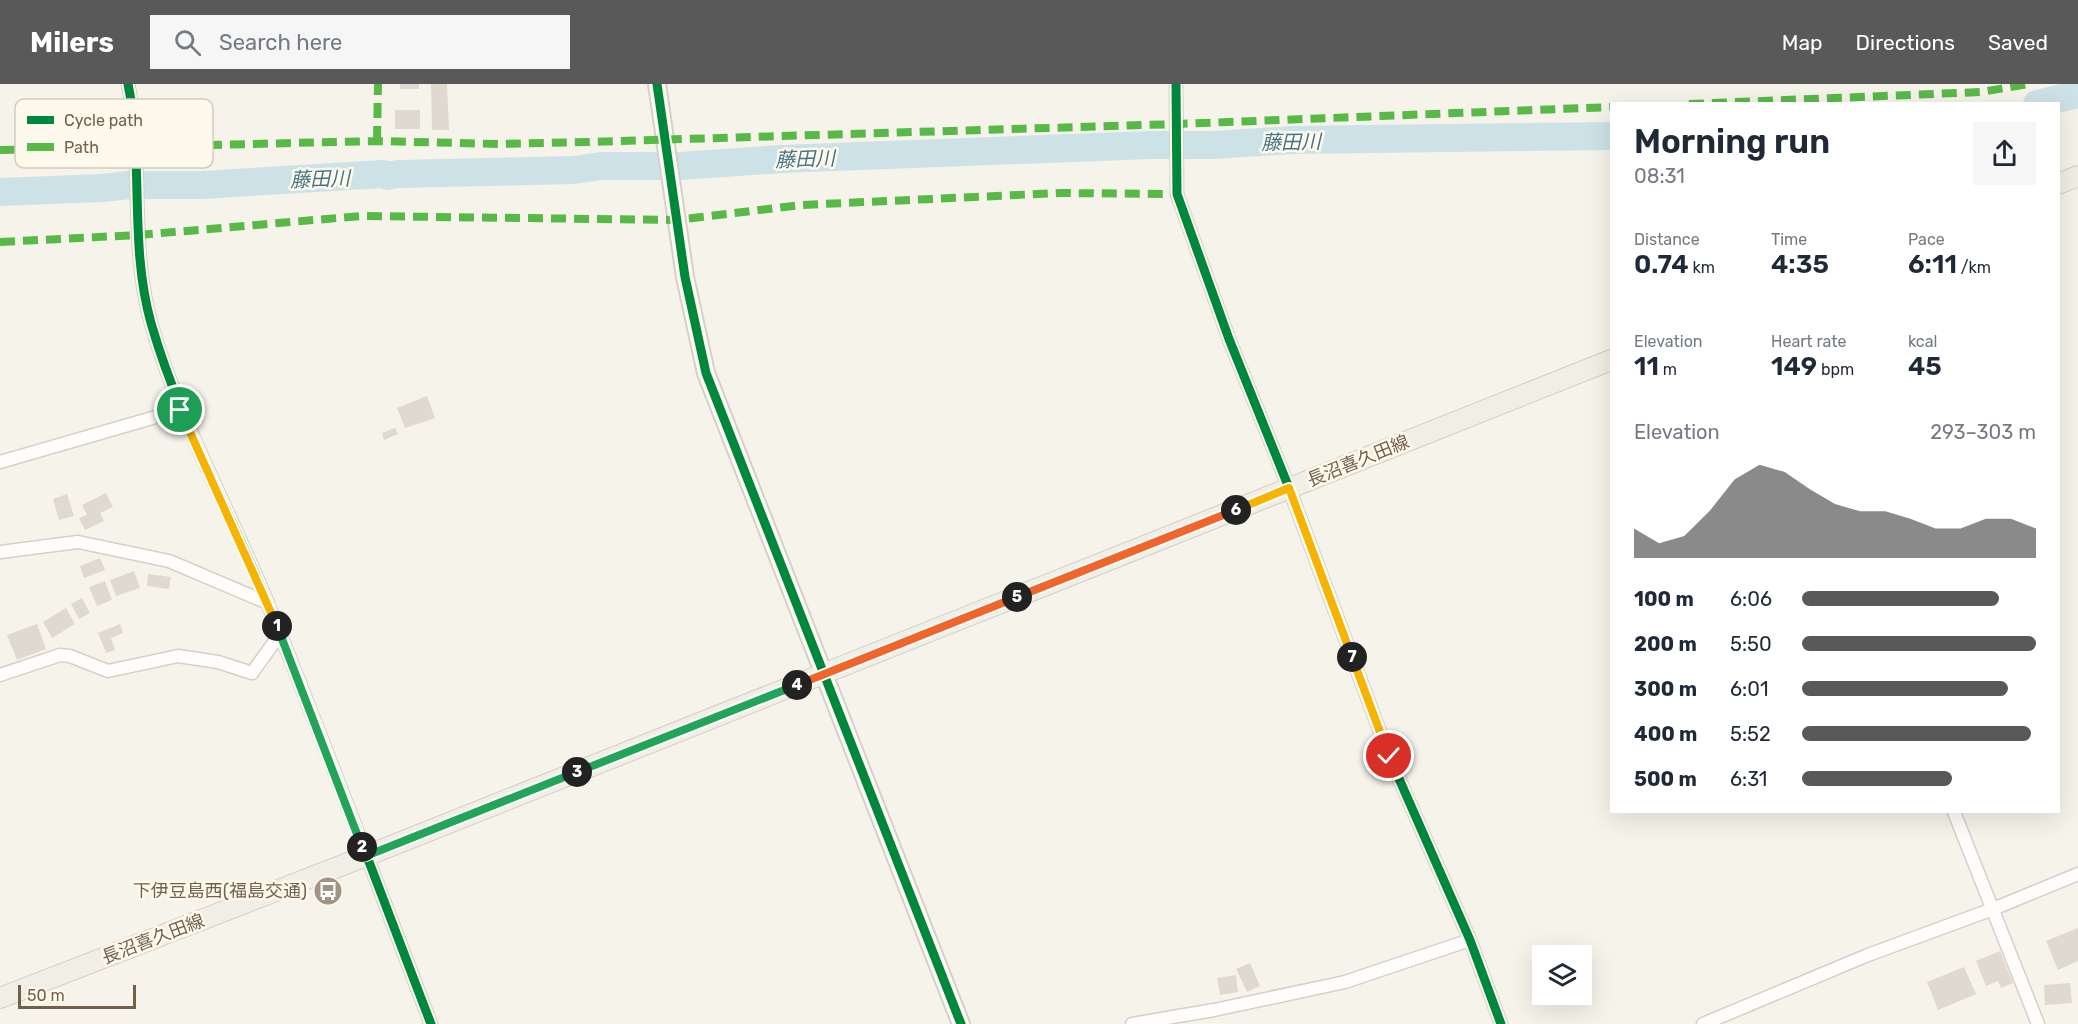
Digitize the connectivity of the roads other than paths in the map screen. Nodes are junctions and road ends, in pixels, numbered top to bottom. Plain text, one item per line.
1 (128, 84) edge
2 (657, 84) edge
3 (1176, 84) edge
4 (130, 99) edge
5 (136, 168) edge
6 (2078, 176) edge
7 (2060, 183) edge
8 (1610, 360) edge
9 (180, 410) junction
10 (0, 462) edge
11 (1289, 488) junction
12 (0, 552) edge
13 (268, 603) junction
14 (280, 634) junction
15 (825, 674) junction
16 (0, 675) edge
17 (1954, 813) edge
18 (366, 856) junction
19 (2078, 874) edge
20 (1993, 909) junction
21 (1470, 940) junction
22 (0, 998) edge
23 (1186, 1019) edge
24 (1140, 1023) edge
25 (431, 1024) edge
26 (961, 1024) edge
27 (1501, 1024) edge
28 (1703, 1024) edge
29 (2038, 1024) edge

1 - 4 street
2 - 15 street
3 - 11 street
5 - 9 street
6 - 7 main road
8 - 11 main road, 長沼喜久田線
9 - 10 street
9 - 13 street
11 - 15 main road, 長沼喜久田線
11 - 21 street
12 - 13 street
13 - 14 street
14 - 16 street
14 - 18 street
15 - 18 main road, 長沼喜久田線
15 - 26 street
17 - 20 street
18 - 22 main road, 長沼喜久田線
18 - 25 street
19 - 20 street
20 - 28 street
20 - 29 street
21 - 23 street
21 - 27 street
23 - 24 street

